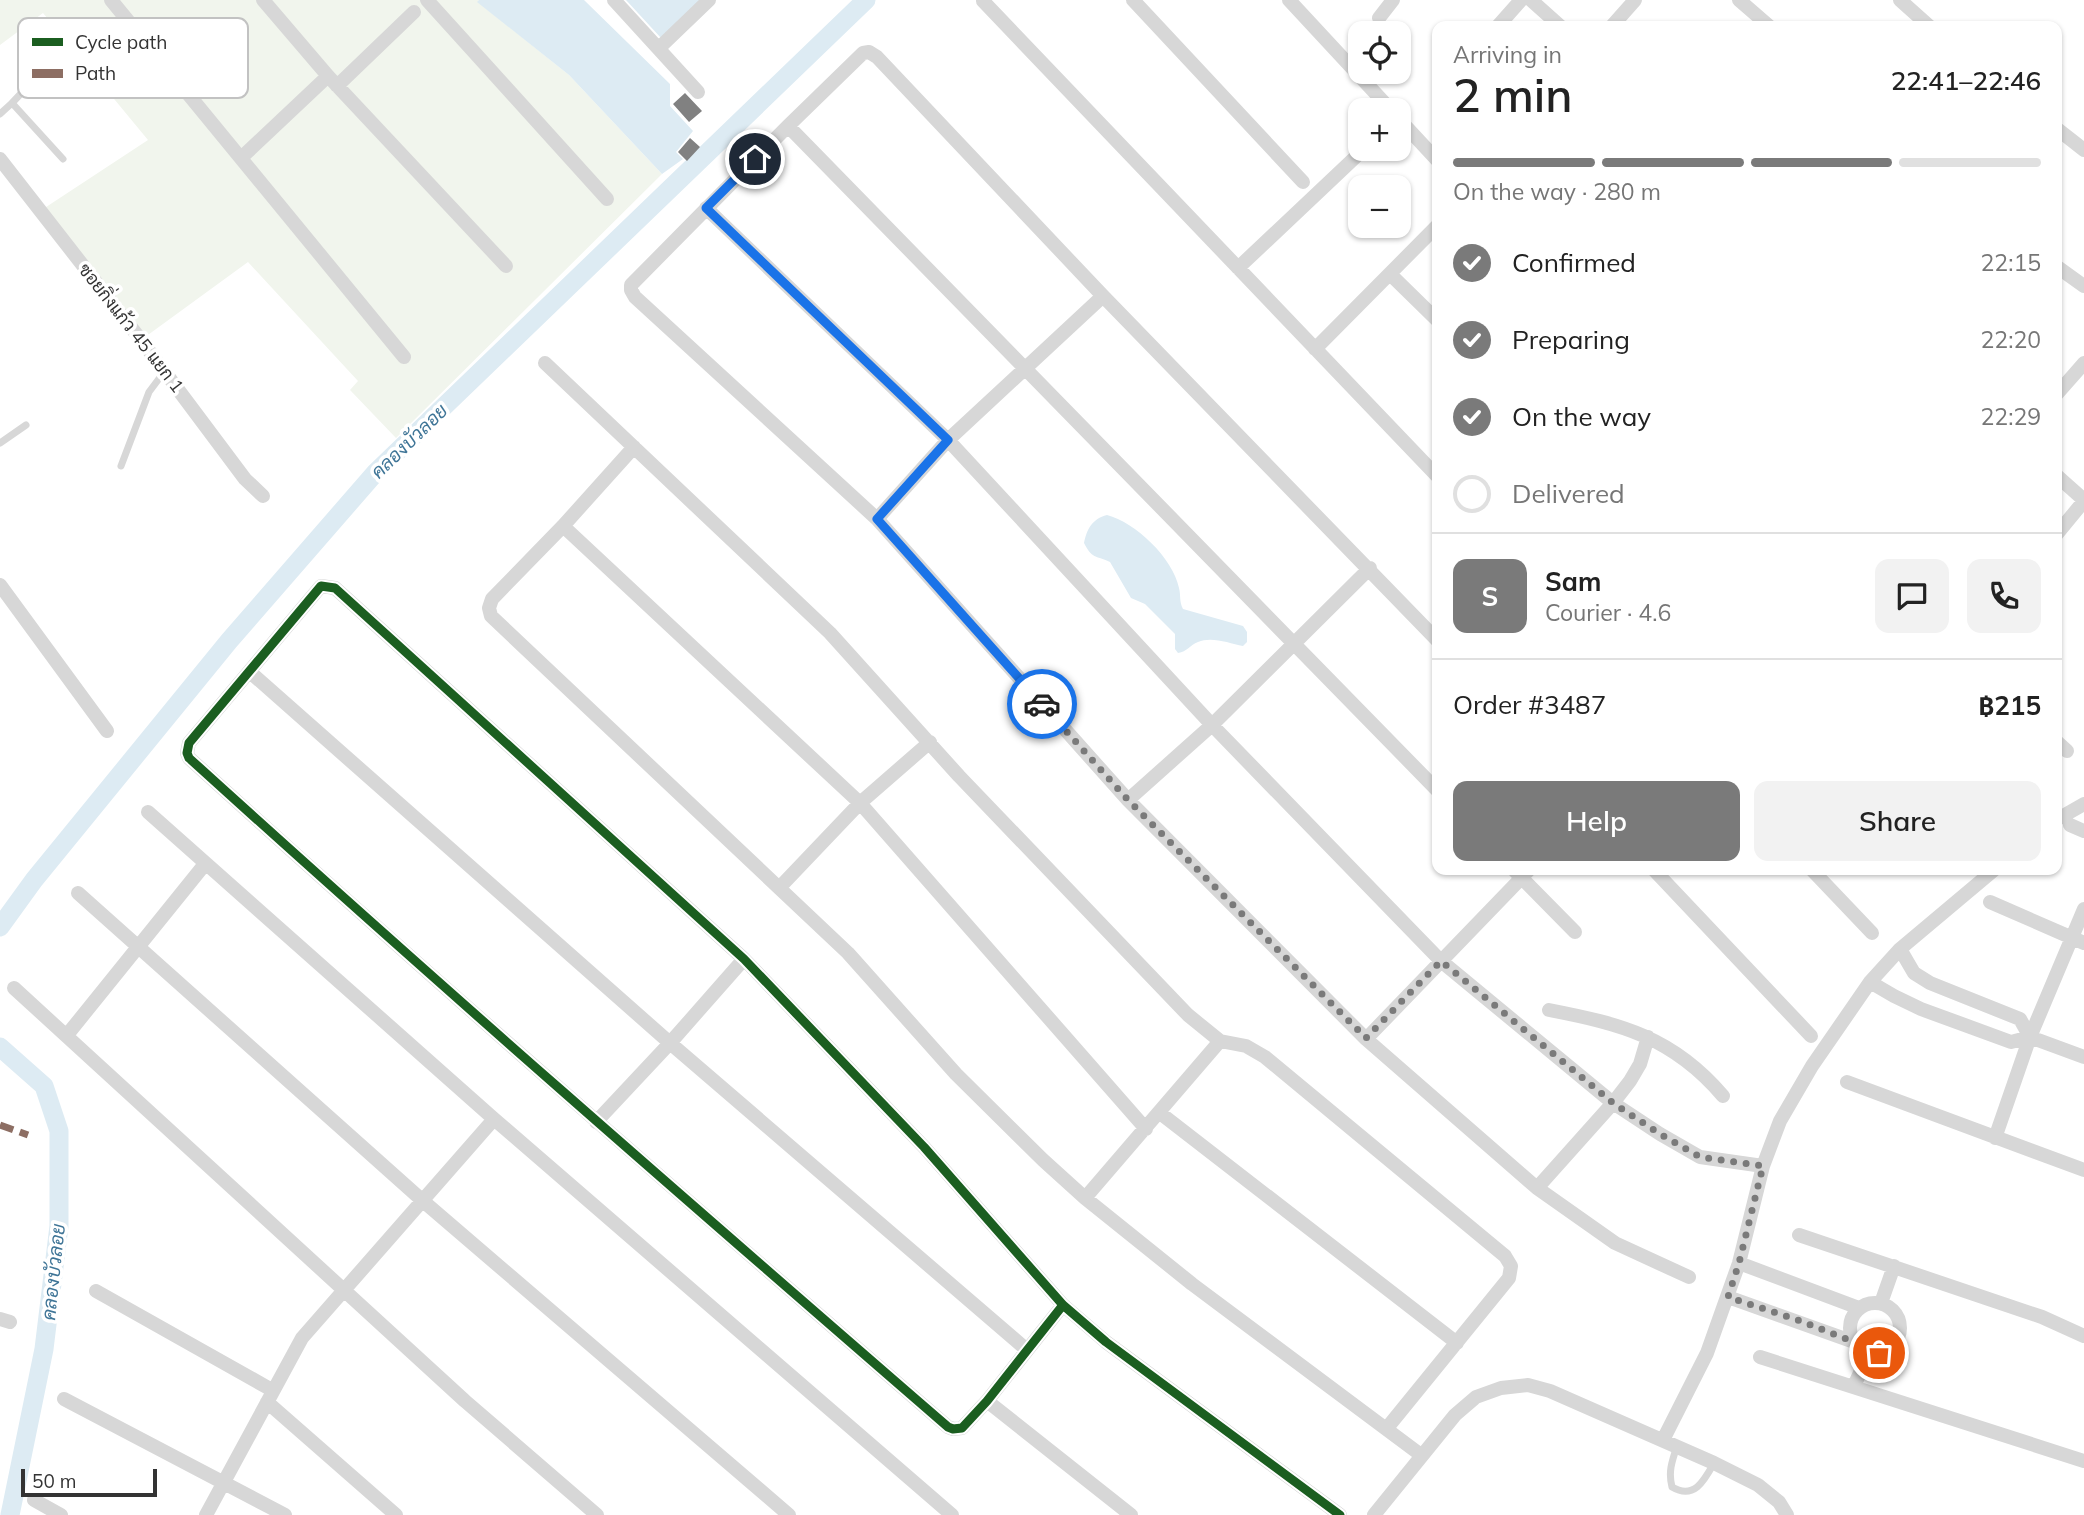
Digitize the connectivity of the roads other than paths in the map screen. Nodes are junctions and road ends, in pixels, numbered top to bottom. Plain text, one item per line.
1 (111, 0) edge
2 (263, 0) edge
3 (427, 0) edge
4 (614, 0) edge
5 (709, 0) edge
6 (1133, 0) edge
7 (1289, 0) edge
8 (1393, 0) edge
9 (1521, 0) edge
10 (1531, 0) edge
11 (1635, 0) edge
12 (1740, 0) edge
13 (1900, 0) edge
14 (983, 1) edge
15 (414, 12) dead end
16 (126, 18) edge
17 (1379, 18) dead end
18 (1502, 21) edge
19 (1554, 21) edge
20 (1616, 21) edge
21 (1763, 21) edge
22 (1923, 21) edge
23 (659, 48) junction
24 (333, 81) junction
25 (698, 92) dead end
26 (18, 97) edge
27 (192, 98) edge
28 (1380, 98) edge
29 (12, 103) junction
30 (0, 114) edge
31 (788, 126) junction
32 (1411, 132) edge
33 (2062, 133) edge
34 (2084, 150) edge
35 (1432, 155) edge
36 (241, 158) junction
37 (0, 159) edge
38 (63, 159) dead end
39 (1351, 161) edge
40 (1303, 182) dead end
41 (607, 199) dead end
42 (706, 208) junction
43 (1432, 231) edge
44 (506, 266) dead end
45 (1238, 268) junction
46 (2062, 270) edge
47 (1390, 274) junction
48 (2084, 286) edge
49 (1103, 296) junction
50 (1432, 315) edge
51 (1315, 349) junction
52 (404, 357) dead end
53 (545, 363) dead end
54 (2084, 363) edge
55 (1026, 369) junction
56 (164, 371) junction
57 (2062, 388) edge
58 (26, 425) dead end
59 (948, 440) junction
60 (0, 443) edge
61 (634, 447) junction
62 (121, 466) dead end
63 (1432, 472) edge
64 (2062, 481) edge
65 (263, 496) dead end
66 (2084, 501) edge
67 (877, 519) junction
68 (563, 526) junction
69 (2062, 528) edge
70 (1370, 568) junction
71 (0, 585) edge
72 (1432, 635) edge
73 (1296, 643) junction
74 (250, 672) junction
75 (1212, 725) junction
76 (107, 731) dead end
77 (930, 742) junction
78 (1432, 785) edge
79 (1128, 800) junction
80 (860, 803) junction
81 (2084, 804) edge
82 (148, 812) dead end
83 (2063, 823) edge
84 (2084, 831) edge
85 (205, 864) junction
86 (1518, 875) edge
87 (1524, 875) edge
88 (1659, 875) edge
89 (1817, 875) edge
90 (1982, 875) edge
91 (780, 887) junction
92 (78, 893) dead end
93 (1990, 902) dead end
94 (2084, 909) edge
95 (1575, 932) dead end
96 (1872, 933) dead end
97 (2078, 940) edge
98 (136, 947) junction
99 (1900, 948) junction
100 (744, 959) junction
101 (1441, 961) junction
102 (1870, 982) junction
103 (14, 988) dead end
104 (1549, 1010) dead end
105 (67, 1035) junction
106 (1648, 1037) junction
107 (1811, 1037) dead end
108 (2030, 1037) junction
109 (1366, 1038) junction
110 (1220, 1041) junction
111 (670, 1043) junction
112 (2084, 1057) edge
113 (1847, 1082) dead end
114 (1723, 1096) dead end
115 (1613, 1103) junction
116 (1160, 1113) junction
117 (494, 1119) junction
118 (596, 1122) junction
119 (1146, 1129) junction
120 (1995, 1138) junction
121 (1763, 1166) junction
122 (2084, 1170) edge
123 (1537, 1188) junction
124 (1085, 1198) junction
125 (422, 1201) junction
126 (1799, 1235) dead end
127 (1739, 1263) junction
128 (1894, 1266) junction
129 (1689, 1277) dead end
130 (344, 1290) junction
131 (96, 1291) dead end
132 (1728, 1297) junction
133 (1881, 1303) junction
134 (1063, 1305) junction
135 (1859, 1308) junction
136 (2084, 1336) edge
137 (1854, 1342) junction
138 (1457, 1343) junction
139 (1027, 1350) junction
140 (1869, 1353) junction
141 (1760, 1357) dead end
142 (1854, 1385) junction
143 (270, 1396) junction
144 (64, 1399) dead end
145 (987, 1401) junction
146 (1387, 1428) junction
147 (1670, 1443) junction
148 (1421, 1455) junction
149 (2084, 1461) edge
150 (1714, 1462) junction
151 (222, 1483) junction
152 (34, 1500) dead end
153 (61, 1515) edge
154 (205, 1515) edge
155 (285, 1515) edge
156 (396, 1515) edge
157 (597, 1515) edge
158 (789, 1515) edge
159 (952, 1515) edge
160 (1131, 1515) edge
161 (1340, 1515) edge
162 (1374, 1515) edge
163 (1787, 1515) edge

1 - 16 street
2 - 24 street
3 - 41 street
4 - 23 street
5 - 23 street
6 - 40 street
7 - 28 street
8 - 17 street
9 - 18 street
10 - 19 street
11 - 20 street
12 - 21 street
13 - 22 street
14 - 45 street
15 - 24 street
23 - 25 street
24 - 36 street
24 - 44 street
26 - 29 lane
27 - 36 street
29 - 30 lane
29 - 38 lane
31 - 42 street
31 - 49 street
31 - 55 street
32 - 35 street
33 - 34 street
36 - 52 street
37 - 56 street, ซอยกิ่งแก้ว 45 แยก 1
39 - 45 street
42 - 59 street
42 - 67 street
43 - 47 street
45 - 51 street
46 - 48 street
47 - 50 street
47 - 51 street
49 - 55 street
49 - 70 street
51 - 63 street
53 - 61 street
54 - 57 street
55 - 59 street
55 - 73 street
56 - 62 lane
56 - 65 street, ซอยกิ่งแก้ว 45 แยก 1
58 - 60 lane
59 - 67 street
59 - 75 street
61 - 68 street
61 - 77 street
64 - 66 street
66 - 69 street
67 - 79 street
68 - 80 street
68 - 91 street
70 - 72 street
70 - 73 street
71 - 76 street
73 - 75 street
73 - 78 street
74 - 100 street
74 - 111 street
74 - 118 street
75 - 79 street
75 - 101 street
77 - 80 street
77 - 110 street
79 - 109 street
80 - 91 street
80 - 119 street
81 - 83 street
82 - 85 street
83 - 84 street
85 - 98 street
85 - 117 street
86 - 101 street
87 - 95 street
88 - 107 street
89 - 96 street
90 - 99 street
91 - 124 street
92 - 98 street
93 - 97 street
94 - 97 street
97 - 108 street
98 - 105 street
98 - 125 street
99 - 102 street
99 - 108 street
100 - 111 street
100 - 134 street
101 - 109 street
101 - 115 street
102 - 108 street
102 - 121 street
103 - 105 street
104 - 106 street
105 - 130 street
106 - 114 street
106 - 115 street
108 - 112 street
108 - 120 street
109 - 123 street
110 - 116 street
110 - 138 street
111 - 118 street
111 - 139 street
113 - 120 street
115 - 121 street
115 - 123 street
116 - 119 street
116 - 138 street
117 - 125 street
117 - 159 street
118 - 145 street
119 - 124 street
120 - 122 street
121 - 127 street
123 - 129 street
124 - 146 street
125 - 130 street
125 - 158 street
126 - 128 street
127 - 132 street
127 - 135 street
128 - 133 street
128 - 136 street
130 - 143 street
130 - 157 street
131 - 143 street
132 - 137 street
132 - 147 street
133 - 135 street
133 - 140 street
134 - 139 street
134 - 161 street
135 - 137 street
137 - 140 street
138 - 146 street
139 - 145 street
140 - 142 street
141 - 142 street
142 - 149 street
143 - 151 street
143 - 156 street
144 - 151 street
145 - 160 street
146 - 148 street
147 - 148 street
147 - 150 street
147 - 150 lane
148 - 162 street
150 - 163 street
151 - 154 street
151 - 155 street
152 - 153 street

